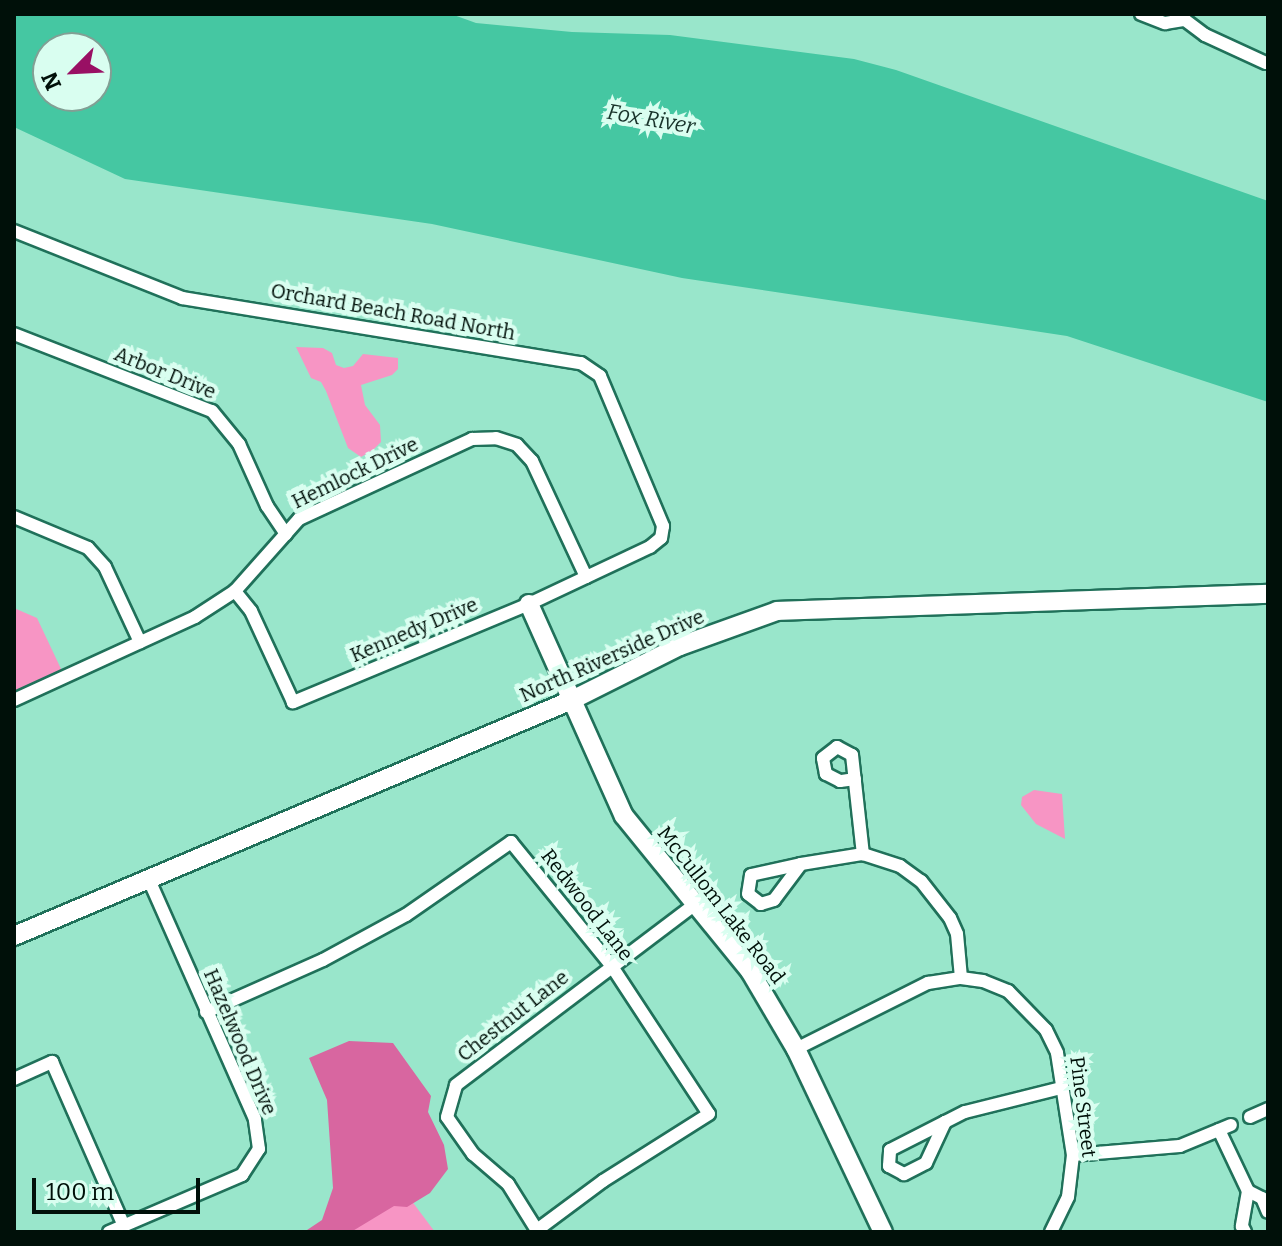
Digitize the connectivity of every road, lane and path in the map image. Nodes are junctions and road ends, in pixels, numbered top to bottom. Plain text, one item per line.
1 (1141, 14) edge
2 (1184, 17) edge
3 (1266, 63) dead end
4 (14, 231) edge
5 (14, 334) edge
6 (14, 517) edge
7 (286, 534) junction
8 (661, 538) joint
9 (586, 577) junction
10 (235, 591) junction
11 (1268, 594) edge
12 (529, 604) junction
13 (140, 642) junction
14 (14, 700) edge
15 (572, 700) junction
16 (855, 779) dead end
17 (863, 854) junction
18 (801, 864) dead end
19 (148, 878) junction
20 (694, 905) junction
21 (14, 936) edge
22 (611, 965) junction
23 (961, 978) junction
24 (206, 1012) junction
25 (796, 1049) junction
26 (14, 1079) edge
27 (1061, 1088) junction
28 (1268, 1109) edge
29 (1250, 1117) dead end
30 (945, 1122) junction
31 (1073, 1155) junction
32 (1248, 1191) junction
33 (1268, 1212) edge
34 (124, 1226) junction
35 (537, 1231) edge
36 (109, 1232) edge
37 (883, 1232) edge
38 (1051, 1232) edge
39 (1245, 1232) edge

1 - 2 street
2 - 3 street
4 - 8 street, Orchard Beach Road North
5 - 7 street, Arbor Drive
6 - 13 street
7 - 9 street, Hemlock Drive
7 - 10 street, Hemlock Drive
8 - 9 street, Kennedy Drive
9 - 12 street, Kennedy Drive
10 - 12 street, Kennedy Drive
10 - 13 street, Hemlock Drive
11 - 15 street, North Riverside Drive
12 - 15 street, McCullom Lake Road
13 - 14 street, Hemlock Drive
15 - 19 street, North Riverside Drive
15 - 20 street, McCullom Lake Road
16 - 17 street
17 - 18 street
17 - 23 street
19 - 21 street, North Riverside Drive
19 - 24 street, Hazelwood Drive
20 - 22 street, Chestnut Lane
20 - 25 street, McCullom Lake Road
22 - 24 street, Redwood Lane
22 - 35 street, Chestnut Lane
22 - 35 street, Redwood Lane
23 - 25 street, Pine Street
23 - 27 street, Pine Street
24 - 34 street, Hazelwood Drive
25 - 37 street, McCullom Lake Road
26 - 34 street
27 - 30 street
27 - 31 street, Pine Street
28 - 29 street
30 - 30 street
31 - 32 street
31 - 38 street, Pine Street
32 - 33 street
32 - 39 street
34 - 36 street, Hazelwood Drive

